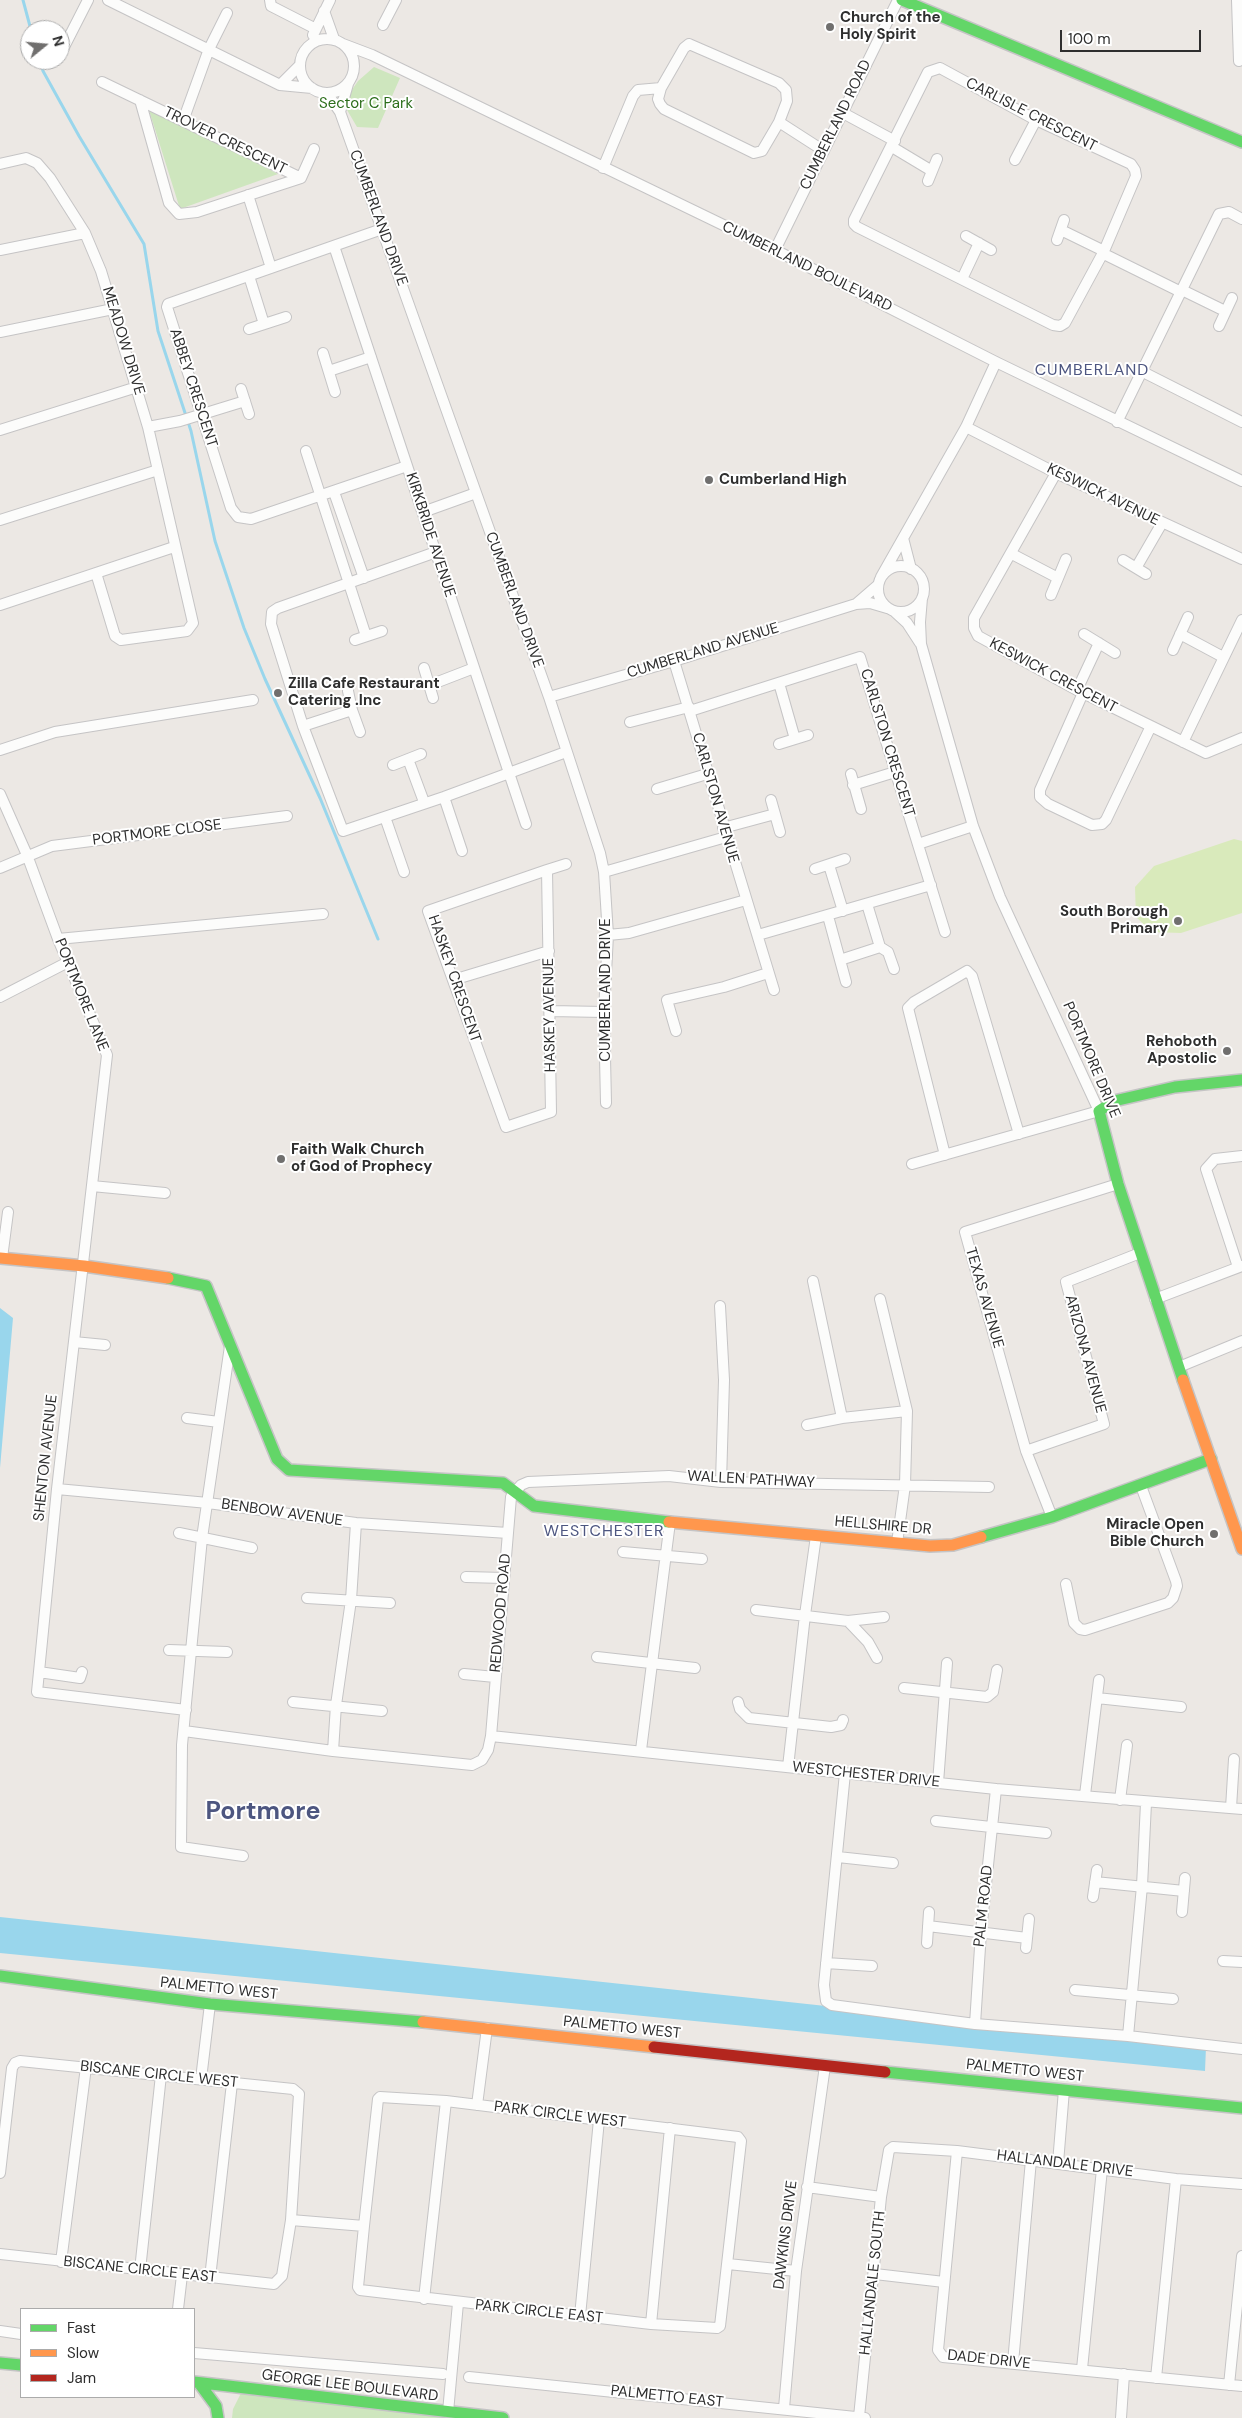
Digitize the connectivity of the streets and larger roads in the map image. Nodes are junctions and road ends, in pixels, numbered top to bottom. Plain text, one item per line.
1 (88, 0) edge
2 (108, 0) edge
3 (270, 0) edge
4 (330, 0) edge
5 (402, 0) edge
6 (898, 0) edge
7 (902, 0) edge
8 (1238, 0) edge
9 (394, 3) edge
10 (128, 4) edge
11 (324, 11) junction
12 (227, 13) dead end
13 (383, 25) dead end
14 (316, 29) junction
15 (70, 35) edge
16 (339, 41) junction
17 (1240, 45) edge
18 (307, 47) junction
19 (209, 49) junction
20 (372, 55) junction
21 (1239, 61) dead end
22 (300, 65) junction
23 (354, 66) junction
24 (102, 82) dead end
25 (348, 84) junction
26 (280, 85) junction
27 (312, 88) junction
28 (661, 88) junction
29 (327, 93) junction
30 (140, 100) junction
31 (340, 112) junction
32 (843, 113) junction
33 (1036, 120) junction
34 (183, 121) junction
35 (779, 122) junction
36 (1242, 142) edge
37 (893, 144) junction
38 (314, 149) dead end
39 (824, 151) junction
40 (937, 159) dead end
41 (1015, 161) dead end
42 (0, 164) edge
43 (603, 168) junction
44 (932, 171) junction
45 (301, 178) junction
46 (928, 181) dead end
47 (248, 194) junction
48 (1242, 220) edge
49 (382, 229) junction
50 (1061, 230) dead end
51 (85, 234) junction
52 (966, 236) dead end
53 (979, 243) junction
54 (334, 246) junction
55 (0, 250) edge
56 (775, 250) junction
57 (991, 250) dead end
58 (1103, 252) junction
59 (271, 268) junction
60 (249, 276) junction
61 (962, 279) junction
62 (1181, 291) junction
63 (1232, 298) dead end
64 (113, 309) junction
65 (1225, 311) junction
66 (286, 317) dead end
67 (264, 324) junction
68 (1218, 326) dead end
69 (249, 330) dead end
70 (0, 332) edge
71 (322, 353) dead end
72 (372, 357) junction
73 (996, 362) junction
74 (329, 372) junction
75 (1143, 372) junction
76 (137, 386) junction
77 (241, 389) dead end
78 (335, 392) dead end
79 (245, 401) junction
80 (249, 414) dead end
81 (200, 415) junction
82 (1117, 422) junction
83 (1242, 422) edge
84 (148, 427) junction
85 (966, 427) junction
86 (0, 430) edge
87 (306, 451) dead end
88 (407, 466) junction
89 (158, 470) junction
90 (1056, 472) junction
91 (1242, 481) edge
92 (334, 492) junction
93 (476, 493) junction
94 (320, 497) junction
95 (423, 512) junction
96 (0, 520) edge
97 (1162, 523) junction
98 (903, 538) junction
99 (174, 547) junction
100 (436, 552) junction
101 (1012, 554) junction
102 (1066, 559) dead end
103 (1242, 559) edge
104 (1123, 560) dead end
105 (1136, 568) junction
106 (911, 569) junction
107 (96, 573) junction
108 (1146, 574) dead end
109 (364, 578) junction
110 (1058, 578) junction
111 (880, 581) junction
112 (350, 584) junction
113 (1051, 595) dead end
114 (922, 598) junction
115 (856, 604) junction
116 (0, 605) edge
117 (891, 610) junction
118 (1188, 617) dead end
119 (1242, 620) edge
120 (382, 631) dead end
121 (1084, 634) dead end
122 (1180, 634) junction
123 (366, 636) junction
124 (355, 640) dead end
125 (1099, 643) junction
126 (921, 644) junction
127 (1173, 650) dead end
128 (1115, 653) dead end
129 (1223, 657) junction
130 (674, 661) junction
131 (424, 668) dead end
132 (474, 668) junction
133 (778, 684) junction
134 (430, 685) junction
135 (348, 692) dead end
136 (1080, 692) junction
137 (549, 696) junction
138 (433, 698) dead end
139 (253, 700) dead end
140 (689, 709) junction
141 (352, 710) junction
142 (630, 722) dead end
143 (303, 726) junction
144 (1151, 726) junction
145 (360, 732) dead end
146 (808, 735) dead end
147 (1242, 738) edge
148 (795, 739) junction
149 (1183, 742) junction
150 (779, 744) dead end
151 (0, 750) edge
152 (566, 752) junction
153 (421, 754) dead end
154 (408, 759) junction
155 (393, 765) dead end
156 (509, 772) junction
157 (895, 772) junction
158 (707, 774) junction
159 (851, 774) dead end
160 (853, 785) junction
161 (657, 789) dead end
162 (0, 794) edge
163 (444, 797) junction
164 (771, 800) dead end
165 (424, 802) junction
166 (861, 809) dead end
167 (775, 814) junction
168 (287, 816) dead end
169 (385, 816) junction
170 (526, 824) dead end
171 (973, 826) junction
172 (780, 832) dead end
173 (725, 833) junction
174 (918, 844) junction
175 (462, 851) dead end
176 (27, 855) junction
177 (846, 859) dead end
178 (566, 864) dead end
179 (829, 865) junction
180 (0, 868) edge
181 (815, 869) dead end
182 (547, 870) junction
183 (404, 872) dead end
184 (604, 872) junction
185 (931, 885) junction
186 (746, 900) junction
187 (867, 904) junction
188 (843, 911) junction
189 (323, 914) dead end
190 (828, 916) junction
191 (945, 932) dead end
192 (608, 935) junction
193 (758, 935) junction
194 (58, 939) junction
195 (880, 947) junction
196 (549, 951) junction
197 (840, 960) junction
198 (68, 962) junction
199 (894, 969) dead end
200 (768, 974) junction
201 (453, 980) junction
202 (846, 982) dead end
203 (774, 990) dead end
204 (0, 997) edge
205 (550, 1011) junction
206 (604, 1012) junction
207 (676, 1032) dead end
208 (1242, 1080) edge
209 (606, 1103) dead end
210 (1099, 1111) junction
211 (506, 1128) joint
212 (1019, 1134) junction
213 (945, 1155) junction
214 (1242, 1156) edge
215 (912, 1164) dead end
216 (1118, 1184) junction
217 (92, 1186) junction
218 (165, 1193) dead end
219 (8, 1212) dead end
220 (1140, 1253) junction
221 (1, 1258) edge
222 (84, 1266) junction
223 (1240, 1266) edge
224 (813, 1281) dead end
225 (880, 1299) dead end
226 (1155, 1299) junction
227 (720, 1306) dead end
228 (1242, 1341) edge
229 (74, 1342) junction
230 (105, 1345) dead end
231 (230, 1345) junction
232 (1178, 1367) junction
233 (907, 1412) junction
234 (187, 1418) dead end
235 (842, 1418) junction
236 (219, 1422) junction
237 (807, 1425) dead end
238 (1026, 1451) junction
239 (1211, 1459) junction
240 (721, 1482) junction
241 (905, 1485) junction
242 (1141, 1486) junction
243 (989, 1487) dead end
244 (57, 1489) junction
245 (515, 1491) junction
246 (208, 1503) junction
247 (1052, 1517) junction
248 (670, 1522) junction
249 (356, 1523) junction
250 (179, 1533) dead end
251 (508, 1533) junction
252 (816, 1536) junction
253 (202, 1538) junction
254 (897, 1543) junction
255 (252, 1548) dead end
256 (1242, 1549) edge
257 (624, 1552) dead end
258 (665, 1554) junction
259 (702, 1559) dead end
260 (466, 1577) dead end
261 (504, 1578) junction
262 (1066, 1584) dead end
263 (306, 1598) dead end
264 (351, 1600) junction
265 (390, 1603) dead end
266 (756, 1610) dead end
267 (805, 1615) junction
268 (884, 1617) dead end
269 (848, 1621) junction
270 (169, 1650) dead end
271 (191, 1651) junction
272 (227, 1652) dead end
273 (597, 1657) dead end
274 (877, 1658) dead end
275 (947, 1663) dead end
276 (651, 1665) junction
277 (695, 1668) dead end
278 (997, 1670) dead end
279 (39, 1672) junction
280 (82, 1672) dead end
281 (464, 1674) dead end
282 (495, 1677) junction
283 (1099, 1680) dead end
284 (904, 1688) dead end
285 (946, 1693) junction
286 (1097, 1698) junction
287 (293, 1702) dead end
288 (738, 1702) dead end
289 (336, 1706) junction
290 (1181, 1707) dead end
291 (186, 1710) junction
292 (382, 1711) dead end
293 (843, 1720) dead end
294 (793, 1724) junction
295 (184, 1731) junction
296 (491, 1736) junction
297 (1128, 1745) dead end
298 (641, 1750) junction
299 (333, 1751) junction
300 (1234, 1759) dead end
301 (788, 1767) junction
302 (845, 1773) junction
303 (938, 1783) junction
304 (996, 1789) junction
305 (1085, 1795) junction
306 (1120, 1800) junction
307 (1146, 1802) junction
308 (1230, 1808) junction
309 (1242, 1809) edge
310 (936, 1822) dead end
311 (993, 1827) junction
312 (1046, 1833) dead end
313 (243, 1856) dead end
314 (838, 1857) junction
315 (893, 1863) dead end
316 (1097, 1870) dead end
317 (1185, 1878) dead end
318 (1095, 1882) junction
319 (1142, 1886) junction
320 (1184, 1891) junction
321 (1093, 1897) dead end
322 (929, 1912) dead end
323 (1182, 1912) dead end
324 (1029, 1919) dead end
325 (928, 1926) junction
326 (981, 1932) junction
327 (927, 1943) dead end
328 (1223, 1960) dead end
329 (1242, 1962) edge
330 (826, 1963) junction
331 (872, 1966) dead end
332 (0, 1976) edge
333 (1075, 1990) dead end
334 (1132, 1996) junction
335 (1174, 1999) dead end
336 (210, 2004) junction
337 (975, 2024) junction
338 (488, 2028) junction
339 (1128, 2036) junction
340 (1242, 2049) edge
341 (825, 2066) junction
342 (86, 2068) junction
343 (161, 2075) junction
344 (201, 2079) junction
345 (232, 2082) junction
346 (1064, 2090) junction
347 (446, 2101) junction
348 (477, 2105) junction
349 (1242, 2108) edge
350 (599, 2120) junction
351 (670, 2128) junction
352 (889, 2150) joint
353 (957, 2151) junction
354 (1031, 2160) junction
355 (1058, 2163) junction
356 (1102, 2169) junction
357 (0, 2173) edge
358 (1176, 2179) junction
359 (1242, 2184) edge
360 (807, 2187) junction
361 (881, 2198) junction
362 (291, 2220) junction
363 (364, 2226) junction
364 (0, 2254) edge
365 (1242, 2256) edge
366 (61, 2262) junction
367 (728, 2264) junction
368 (140, 2270) junction
369 (796, 2271) junction
370 (875, 2274) junction
371 (182, 2275) junction
372 (210, 2278) junction
373 (944, 2282) junction
374 (424, 2299) junction
375 (458, 2303) junction
376 (178, 2308) edge
377 (1239, 2308) edge
378 (580, 2316) junction
379 (651, 2324) junction
380 (0, 2331) edge
381 (20, 2334) edge
382 (195, 2353) edge
383 (0, 2363) edge
384 (1013, 2363) junction
385 (20, 2365) edge
386 (1082, 2369) junction
387 (443, 2374) dead end
388 (1124, 2374) junction
389 (468, 2377) dead end
390 (1156, 2378) junction
391 (197, 2382) edge
392 (1229, 2385) junction
393 (1242, 2386) edge
394 (243, 2389) junction
395 (784, 2408) junction
396 (448, 2412) junction
397 (218, 2416) edge
398 (859, 2417) edge
399 (503, 2418) edge
400 (866, 2418) edge
401 (1121, 2418) edge

1 - 15 street
2 - 10 street
3 - 14 street
4 - 11 street
5 - 9 street
6 - 32 street, CUMBERLAND ROAD
7 - 36 street
8 - 17 street
9 - 13 street
10 - 19 street
11 - 14 street
11 - 16 street
12 - 19 street
14 - 18 street
16 - 18 street
16 - 20 street, CUMBERLAND BOULEVARD
16 - 23 street
17 - 21 street
18 - 22 street
19 - 26 street
19 - 34 street
20 - 23 street
20 - 43 street, CUMBERLAND BOULEVARD
22 - 26 street
22 - 27 street
23 - 25 street
24 - 30 street, TROVER CRESCENT
25 - 29 street
25 - 31 street
26 - 27 street
27 - 29 street
28 - 35 street
28 - 35 street
28 - 43 street
29 - 31 street, CUMBERLAND DRIVE
30 - 34 street, TROVER CRESCENT
30 - 47 street, TROVER CRESCENT
31 - 49 street, CUMBERLAND DRIVE
32 - 37 street
32 - 39 street, CUMBERLAND ROAD
33 - 37 street, CARLISLE CRESCENT
33 - 41 street
33 - 58 street, CARLISLE CRESCENT
34 - 45 street, TROVER CRESCENT
35 - 39 street
37 - 44 street
37 - 61 street, CARLISLE CRESCENT
38 - 45 street
39 - 56 street, CUMBERLAND ROAD
40 - 44 street
42 - 51 street, MEADOW DRIVE
43 - 56 street, CUMBERLAND BOULEVARD
44 - 46 street
45 - 47 street, TROVER CRESCENT
47 - 59 street
48 - 62 street
49 - 54 street, ABBEY CRESCENT
49 - 93 street, CUMBERLAND DRIVE
50 - 58 street
51 - 55 street
51 - 64 street, MEADOW DRIVE
52 - 53 street
53 - 57 street
53 - 61 street
54 - 59 street, ABBEY CRESCENT
54 - 72 street, KIRKBRIDE AVENUE
56 - 73 street, CUMBERLAND BOULEVARD
58 - 61 street, CARLISLE CRESCENT
58 - 62 street
59 - 60 street, ABBEY CRESCENT
60 - 67 street
60 - 81 street, ABBEY CRESCENT
62 - 65 street
62 - 75 street
63 - 65 street
64 - 70 street
64 - 76 street, MEADOW DRIVE
65 - 68 street
66 - 67 street
67 - 69 street
71 - 74 street
72 - 74 street
72 - 88 street, KIRKBRIDE AVENUE
73 - 82 street, CUMBERLAND BOULEVARD
73 - 85 street, CUMBERLAND AVENUE
74 - 78 street
75 - 82 street
75 - 83 street
76 - 84 street, MEADOW DRIVE
76 - 86 street
77 - 79 street
79 - 80 street
79 - 81 street
81 - 84 street
81 - 94 street, ABBEY CRESCENT
82 - 91 street, CUMBERLAND BOULEVARD
84 - 89 street, MEADOW DRIVE
85 - 90 street, KESWICK AVENUE
85 - 98 street, CUMBERLAND AVENUE
87 - 94 street
88 - 92 street, ABBEY CRESCENT
88 - 95 street, KIRKBRIDE AVENUE
89 - 96 street
89 - 99 street, MEADOW DRIVE
90 - 97 street, KESWICK AVENUE
90 - 101 street, KESWICK CRESCENT
92 - 94 street, ABBEY CRESCENT
92 - 109 street
93 - 95 street
93 - 137 street, CUMBERLAND DRIVE
94 - 112 street
95 - 100 street, KIRKBRIDE AVENUE
97 - 103 street, KESWICK AVENUE
97 - 105 street
98 - 106 street
98 - 111 street, CUMBERLAND AVENUE
99 - 107 street
99 - 107 street, MEADOW DRIVE
100 - 109 street
100 - 132 street, KIRKBRIDE AVENUE
101 - 110 street
101 - 136 street, KESWICK CRESCENT
102 - 110 street
104 - 105 street
105 - 108 street
106 - 111 street
106 - 114 street
107 - 116 street
109 - 112 street
110 - 113 street
111 - 115 street, CUMBERLAND AVENUE
111 - 117 street
112 - 123 street
112 - 143 street
114 - 117 street
114 - 126 street, PORTMORE DRIVE
115 - 117 street, CUMBERLAND AVENUE
115 - 130 street, CUMBERLAND AVENUE
117 - 126 street, PORTMORE DRIVE
118 - 122 street
119 - 129 street
120 - 123 street
121 - 125 street
122 - 127 street
122 - 129 street
123 - 124 street
125 - 128 street
125 - 136 street
126 - 171 street, PORTMORE DRIVE
129 - 149 street
130 - 137 street, CUMBERLAND AVENUE
130 - 140 street, CARLSTON AVENUE
131 - 134 street
132 - 134 street
132 - 156 street, KIRKBRIDE AVENUE
133 - 140 street, CARLSTON CRESCENT
133 - 148 street
133 - 157 street, CARLSTON CRESCENT
134 - 138 street
135 - 141 street
136 - 144 street, KESWICK CRESCENT
136 - 144 street
137 - 152 street, CUMBERLAND DRIVE
139 - 151 street
140 - 142 street, CARLSTON CRESCENT
140 - 158 street, CARLSTON AVENUE
141 - 143 street
141 - 145 street
143 - 169 street
144 - 149 street, KESWICK CRESCENT
146 - 148 street
147 - 149 street, KESWICK CRESCENT
148 - 150 street
152 - 156 street
152 - 184 street, CUMBERLAND DRIVE
153 - 154 street
154 - 155 street
154 - 165 street
156 - 163 street
156 - 170 street, KIRKBRIDE AVENUE
157 - 160 street
157 - 174 street, CARLSTON CRESCENT
158 - 161 street
158 - 173 street, CARLSTON AVENUE
159 - 160 street
160 - 166 street
162 - 176 street, PORTMORE LANE
163 - 165 street
163 - 175 street
164 - 167 street
165 - 169 street
167 - 172 street
167 - 173 street
168 - 176 street, PORTMORE CLOSE
169 - 183 street
171 - 174 street
171 - 210 street, PORTMORE DRIVE
173 - 184 street
173 - 186 street, CARLSTON AVENUE
174 - 185 street, CARLSTON CRESCENT
176 - 180 street, PORTMORE CLOSE
176 - 194 street, PORTMORE LANE
177 - 179 street
178 - 182 street, HASKEY CRESCENT
179 - 181 street
179 - 188 street
182 - 196 street, HASKEY AVENUE
182 - 201 street, HASKEY CRESCENT
184 - 192 street, CUMBERLAND DRIVE
185 - 187 street
185 - 191 street, CARLSTON CRESCENT
186 - 192 street
186 - 193 street, CARLSTON AVENUE
187 - 188 street
187 - 195 street
188 - 190 street
189 - 194 street
190 - 193 street
190 - 197 street
192 - 206 street, CUMBERLAND DRIVE
193 - 200 street, CARLSTON AVENUE
194 - 198 street, PORTMORE LANE
195 - 197 street
195 - 199 street
196 - 201 street
196 - 205 street, HASKEY AVENUE
197 - 202 street
198 - 204 street
198 - 217 street, PORTMORE LANE
200 - 203 street, CARLSTON AVENUE
200 - 207 street
201 - 211 street, HASKEY CRESCENT
205 - 206 street
205 - 211 street, HASKEY AVENUE
206 - 209 street, CUMBERLAND DRIVE
208 - 210 street
210 - 212 street
210 - 216 street, PORTMORE DRIVE
212 - 213 street
212 - 213 street
213 - 215 street
214 - 223 street
216 - 220 street, PORTMORE DRIVE
216 - 238 street, TEXAS AVENUE
217 - 218 street
217 - 222 street, PORTMORE LANE
219 - 221 street
220 - 226 street, PORTMORE DRIVE
220 - 238 street, ARIZONA AVENUE
221 - 222 street
222 - 229 street, SHENTON AVENUE
222 - 231 street
223 - 226 street
224 - 235 street
225 - 233 street
226 - 232 street, PORTMORE DRIVE
227 - 240 street
228 - 232 street
229 - 230 street
229 - 244 street, SHENTON AVENUE
231 - 236 street
231 - 245 street
232 - 239 street, PORTMORE DRIVE
233 - 235 street
233 - 241 street
234 - 236 street
235 - 237 street
236 - 246 street
238 - 247 street, TEXAS AVENUE
239 - 242 street, HELLSHIRE DR
239 - 256 street, PORTMORE DRIVE
240 - 241 street, WALLEN PATHWAY
240 - 245 street, WALLEN PATHWAY
241 - 243 street, WALLEN PATHWAY
241 - 254 street
242 - 247 street, HELLSHIRE DR
242 - 262 street
244 - 246 street, BENBOW AVENUE
244 - 279 street, SHENTON AVENUE
245 - 248 street, HELLSHIRE DR
245 - 251 street, REDWOOD ROAD
246 - 249 street, BENBOW AVENUE
246 - 253 street
247 - 254 street, HELLSHIRE DR
248 - 252 street, HELLSHIRE DR
248 - 258 street
249 - 251 street, BENBOW AVENUE
249 - 264 street
250 - 253 street
251 - 261 street, REDWOOD ROAD
252 - 254 street, HELLSHIRE DR
252 - 267 street
253 - 255 street
253 - 271 street
257 - 258 street
258 - 259 street
258 - 276 street
260 - 261 street
261 - 282 street, REDWOOD ROAD
263 - 264 street
264 - 265 street
264 - 289 street
266 - 267 street
267 - 269 street
267 - 294 street
268 - 269 street
269 - 274 street
270 - 271 street
271 - 272 street
271 - 291 street
273 - 276 street
275 - 285 street
276 - 277 street
276 - 298 street
278 - 285 street
279 - 280 street
279 - 291 street, SHENTON AVENUE
281 - 282 street
282 - 296 street, REDWOOD ROAD
283 - 286 street
284 - 285 street
285 - 303 street
286 - 290 street
286 - 305 street
287 - 289 street
288 - 294 street
289 - 292 street
289 - 299 street
291 - 295 street
293 - 294 street
294 - 301 street
295 - 299 street, REDWOOD ROAD
295 - 313 street
296 - 298 street, WESTCHESTER DRIVE
296 - 299 street, REDWOOD ROAD
297 - 306 street
298 - 301 street, WESTCHESTER DRIVE
300 - 308 street
301 - 302 street, WESTCHESTER DRIVE
302 - 303 street, WESTCHESTER DRIVE
302 - 314 street
303 - 304 street, WESTCHESTER DRIVE
304 - 305 street, WESTCHESTER DRIVE
304 - 311 street, PALM ROAD
305 - 306 street, WESTCHESTER DRIVE
306 - 307 street, WESTCHESTER DRIVE
307 - 308 street, WESTCHESTER DRIVE
307 - 319 street
308 - 309 street, WESTCHESTER DRIVE
310 - 311 street
311 - 312 street
311 - 326 street, PALM ROAD
314 - 315 street
314 - 330 street
316 - 318 street
317 - 320 street
318 - 319 street
318 - 321 street
319 - 320 street
319 - 334 street
320 - 323 street
322 - 325 street
324 - 326 street
325 - 326 street
325 - 327 street
326 - 337 street, PALM ROAD
328 - 329 street
330 - 331 street
330 - 337 street
332 - 336 street, PALMETTO WEST
333 - 334 street
334 - 335 street
334 - 339 street
336 - 338 street, PALMETTO WEST
336 - 344 street
337 - 339 street
338 - 341 street, PALMETTO WEST
338 - 348 street
339 - 340 street
341 - 346 street, PALMETTO WEST
341 - 360 street, DAWKINS DRIVE
342 - 343 street, BISCANE CIRCLE WEST
342 - 357 street, BISCANE CIRCLE WEST
342 - 366 street
343 - 344 street, BISCANE CIRCLE WEST
343 - 368 street
344 - 345 street, BISCANE CIRCLE WEST
345 - 362 street, BISCANE CIRCLE WEST
345 - 372 street
346 - 349 street, PALMETTO WEST
346 - 355 street
347 - 348 street, PARK CIRCLE WEST
347 - 363 street, PARK CIRCLE WEST
347 - 374 street
348 - 350 street, PARK CIRCLE WEST
350 - 351 street, PARK CIRCLE WEST
350 - 378 street
351 - 367 street, PARK CIRCLE WEST
351 - 379 street
352 - 353 street, HALLANDALE DRIVE
352 - 361 street, HALLANDALE SOUTH
353 - 354 street, HALLANDALE DRIVE
353 - 373 street, DADE DRIVE
354 - 355 street, HALLANDALE DRIVE
354 - 384 street
355 - 356 street, HALLANDALE DRIVE
356 - 358 street, HALLANDALE DRIVE
356 - 386 street
358 - 359 street, HALLANDALE DRIVE
358 - 390 street
360 - 361 street
360 - 369 street, DAWKINS DRIVE
361 - 370 street, HALLANDALE SOUTH
362 - 363 street
362 - 372 street, BISCANE CIRCLE EAST
363 - 374 street, PARK CIRCLE EAST
364 - 366 street, BISCANE CIRCLE EAST
365 - 377 street
366 - 368 street, BISCANE CIRCLE EAST
367 - 369 street
367 - 379 street, PARK CIRCLE EAST
368 - 371 street, BISCANE CIRCLE EAST
369 - 395 street, DAWKINS DRIVE
370 - 373 street
370 - 398 street, HALLANDALE SOUTH
371 - 372 street, BISCANE CIRCLE EAST
371 - 376 street
373 - 384 street, DADE DRIVE
374 - 375 street, PARK CIRCLE EAST
375 - 378 street, PARK CIRCLE EAST
375 - 396 street
377 - 392 street
378 - 379 street, PARK CIRCLE EAST
380 - 381 street
382 - 387 street
383 - 385 street
384 - 386 street, DADE DRIVE
386 - 388 street, DADE DRIVE
388 - 390 street, DADE DRIVE
388 - 401 street
389 - 395 street, PALMETTO EAST
390 - 392 street, DADE DRIVE
391 - 394 street, GEORGE LEE BOULEVARD
391 - 397 street
392 - 393 street, DADE DRIVE
394 - 396 street, GEORGE LEE BOULEVARD
394 - 397 street
395 - 398 street, PALMETTO EAST
396 - 399 street, GEORGE LEE BOULEVARD
398 - 400 street, PALMETTO EAST

